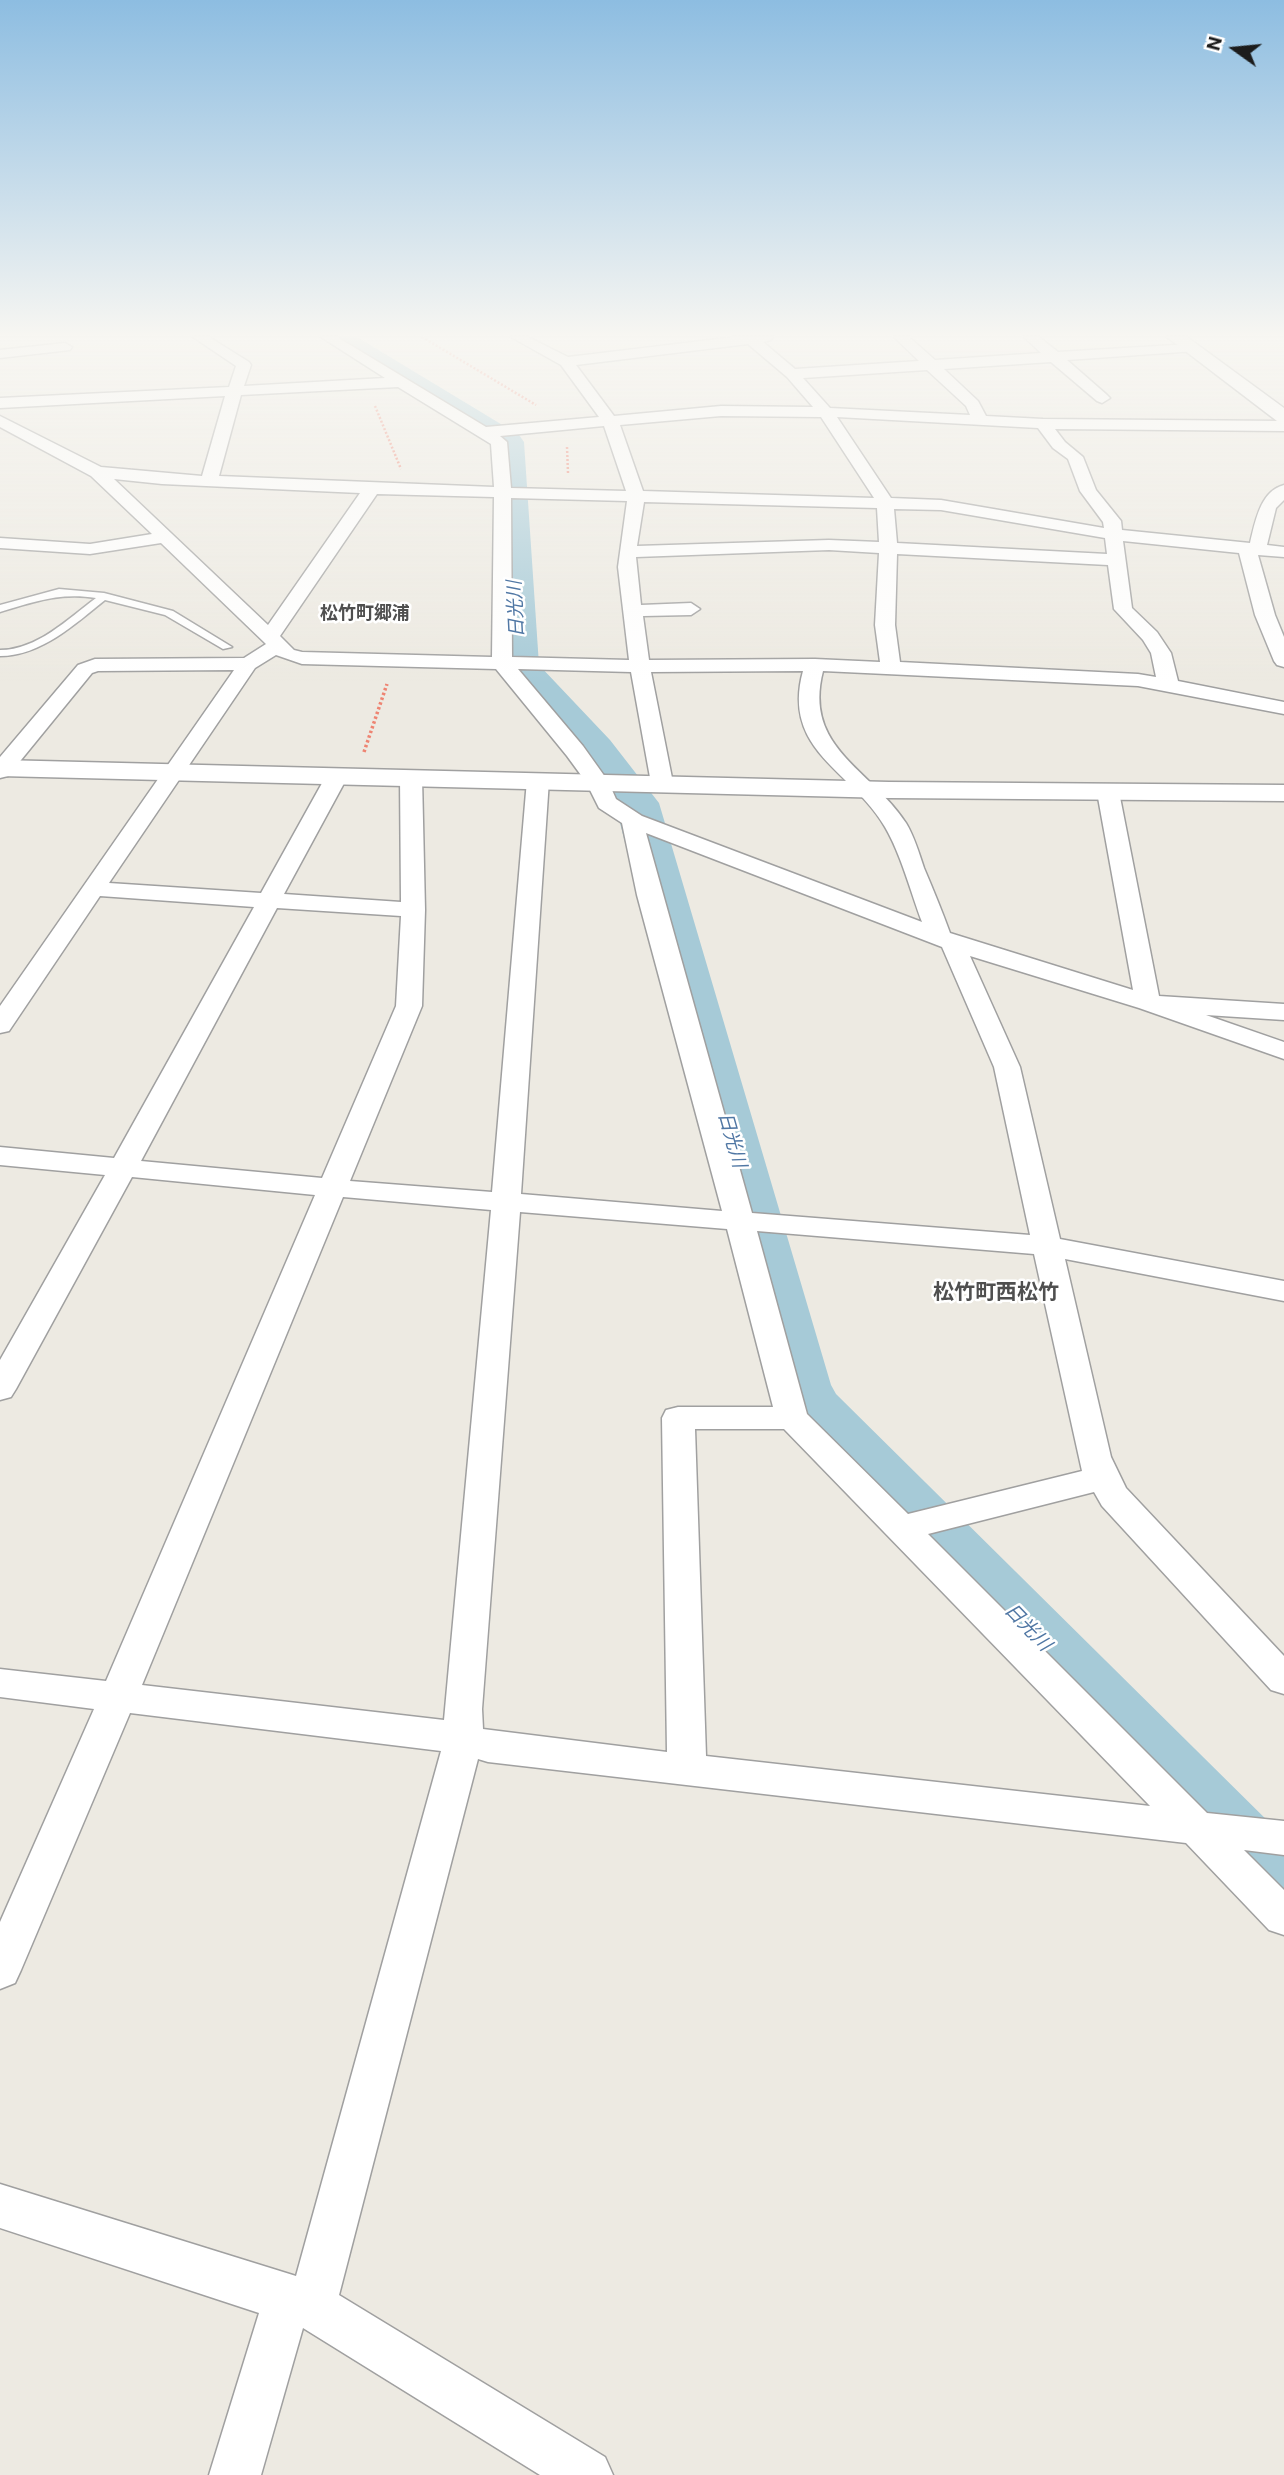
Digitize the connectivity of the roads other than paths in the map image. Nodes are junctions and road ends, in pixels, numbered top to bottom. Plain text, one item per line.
1 (60, 452) edge
2 (218, 452) edge
3 (501, 452) edge
4 (621, 452) edge
5 (853, 452) edge
6 (1069, 452) edge
7 (97, 472) junction
8 (209, 481) junction
9 (372, 488) junction
10 (1284, 490) edge
11 (508, 493) junction
12 (636, 497) junction
13 (885, 502) junction
14 (1116, 535) junction
15 (166, 537) junction
16 (0, 543) edge
17 (888, 547) junction
18 (1252, 549) junction
19 (627, 552) junction
20 (1284, 552) edge
21 (1116, 560) junction
22 (104, 596) junction
23 (0, 609) edge
24 (691, 609) dead end
25 (632, 611) junction
26 (274, 640) junction
27 (227, 647) dead end
28 (0, 653) edge
29 (1284, 661) edge
30 (248, 663) junction
31 (513, 664) junction
32 (816, 665) junction
33 (640, 666) junction
34 (891, 667) junction
35 (1168, 684) junction
36 (1284, 708) edge
37 (1, 769) edge
38 (175, 772) junction
39 (347, 776) junction
40 (411, 777) junction
41 (538, 780) junction
42 (612, 782) junction
43 (662, 783) junction
44 (867, 789) junction
45 (1108, 792) junction
46 (1284, 793) edge
47 (641, 823) junction
48 (95, 889) junction
49 (269, 900) junction
50 (413, 910) junction
51 (946, 940) junction
52 (1148, 1003) junction
53 (1284, 1012) edge
54 (0, 1026) edge
55 (1284, 1051) edge
56 (0, 1156) edge
57 (124, 1167) junction
58 (333, 1188) junction
59 (506, 1202) junction
60 (749, 1221) junction
61 (1047, 1246) junction
62 (1284, 1291) edge
63 (0, 1389) edge
64 (792, 1418) junction
65 (1102, 1478) junction
66 (915, 1525) junction
67 (1284, 1680) edge
68 (0, 1683) edge
69 (120, 1695) junction
70 (464, 1738) junction
71 (687, 1769) junction
72 (1216, 1831) junction
73 (1284, 1838) edge
74 (1284, 1917) edge
75 (0, 1970) edge
76 (0, 2206) edge
77 (300, 2301) junction
78 (235, 2475) edge
79 (587, 2475) edge

1 - 7 street
2 - 8 street
3 - 11 street
4 - 12 street
5 - 13 street
6 - 14 street
7 - 8 street
7 - 15 street
8 - 9 street
9 - 11 street
9 - 26 street
10 - 18 street
11 - 12 street
11 - 31 street
12 - 13 street
12 - 19 street
13 - 14 street
13 - 17 street
14 - 18 street
14 - 21 street
15 - 16 street
15 - 26 street
17 - 19 street
17 - 21 street
17 - 34 street
18 - 20 street
18 - 29 street
19 - 25 street
21 - 35 street
22 - 23 lane
22 - 27 lane
22 - 28 lane
24 - 25 street
25 - 33 street
26 - 30 street
26 - 31 street
30 - 37 street
30 - 38 street
31 - 33 street
31 - 42 street
32 - 33 street
32 - 34 street
32 - 44 street
33 - 43 street
34 - 35 street
35 - 36 street
37 - 38 street
38 - 39 street
38 - 48 street
39 - 40 street
39 - 49 street
40 - 41 street
40 - 50 street
41 - 42 street
41 - 59 street
42 - 43 street
42 - 47 street
43 - 44 street
44 - 45 street
44 - 51 street
45 - 46 street
45 - 52 street
47 - 51 street
47 - 60 street
48 - 49 street
48 - 54 street
49 - 50 street
49 - 57 street
50 - 58 street
51 - 52 street
51 - 61 street
52 - 53 street
52 - 55 street
56 - 57 street
57 - 58 street
57 - 63 street
58 - 59 street
58 - 69 street
59 - 60 street
59 - 70 street
60 - 61 street
60 - 64 street
61 - 62 street
61 - 65 street
64 - 66 street
64 - 71 street
65 - 66 street
65 - 67 street
66 - 72 street
68 - 69 street
69 - 70 street
69 - 75 street
70 - 71 street
70 - 77 street
71 - 72 street
72 - 73 street
72 - 74 street
76 - 77 street
77 - 78 street
77 - 79 street

